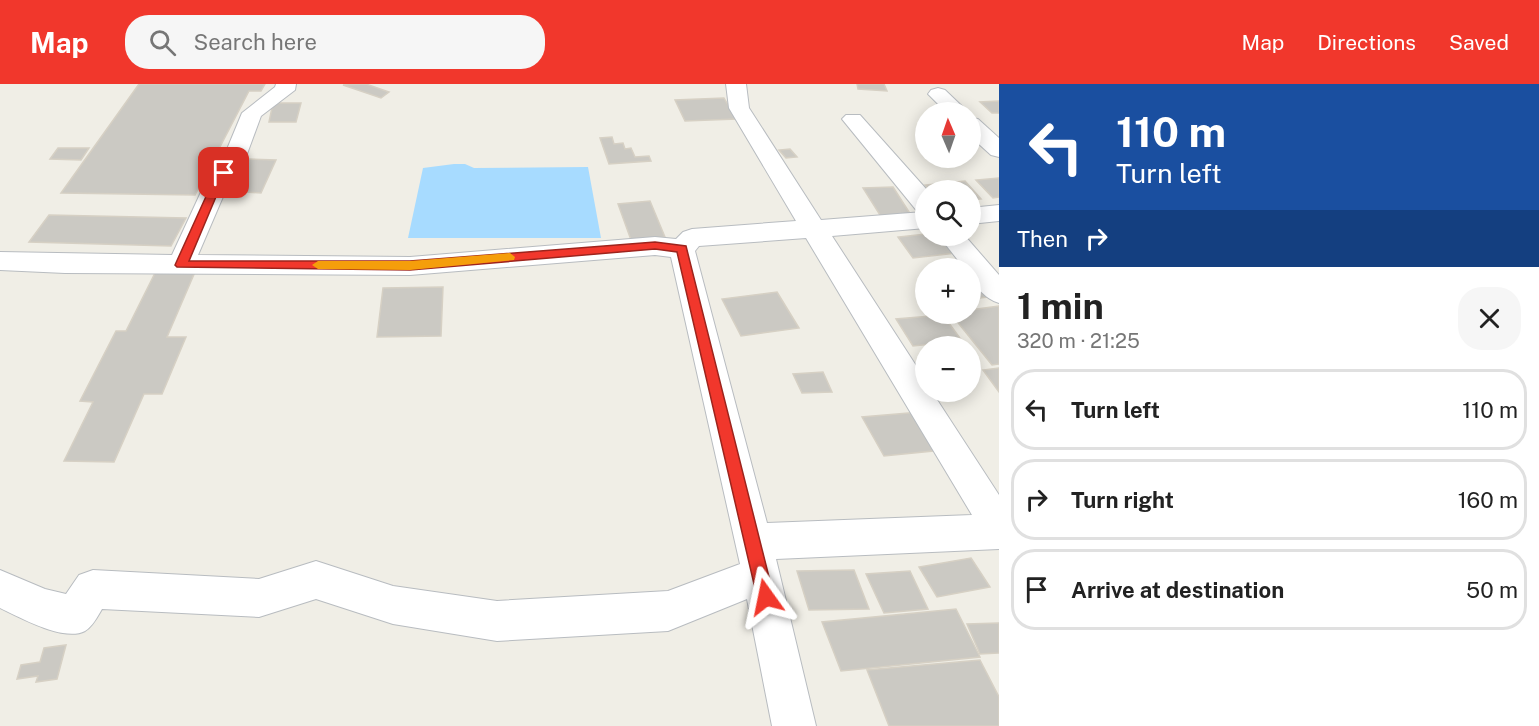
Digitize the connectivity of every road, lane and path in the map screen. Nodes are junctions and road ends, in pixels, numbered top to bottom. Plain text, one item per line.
1 (286, 84) edge
2 (736, 84) edge
3 (938, 94) dead end
4 (947, 102) edge
5 (853, 119) dead end
6 (981, 134) edge
7 (999, 150) edge
8 (915, 192) edge
9 (999, 213) edge
10 (981, 215) edge
11 (915, 221) edge
12 (815, 230) junction
13 (959, 246) edge
14 (682, 249) junction
15 (0, 261) edge
16 (181, 265) junction
17 (999, 293) edge
18 (999, 529) edge
19 (758, 559) junction
20 (0, 589) edge
21 (794, 726) edge

1 - 16 street
2 - 12 street
3 - 4 street
5 - 8 street
6 - 7 street
9 - 10 street
11 - 12 street
12 - 14 street
12 - 18 street
13 - 17 street
14 - 16 street
14 - 19 street
15 - 16 street
18 - 19 street
19 - 20 street
19 - 21 street

